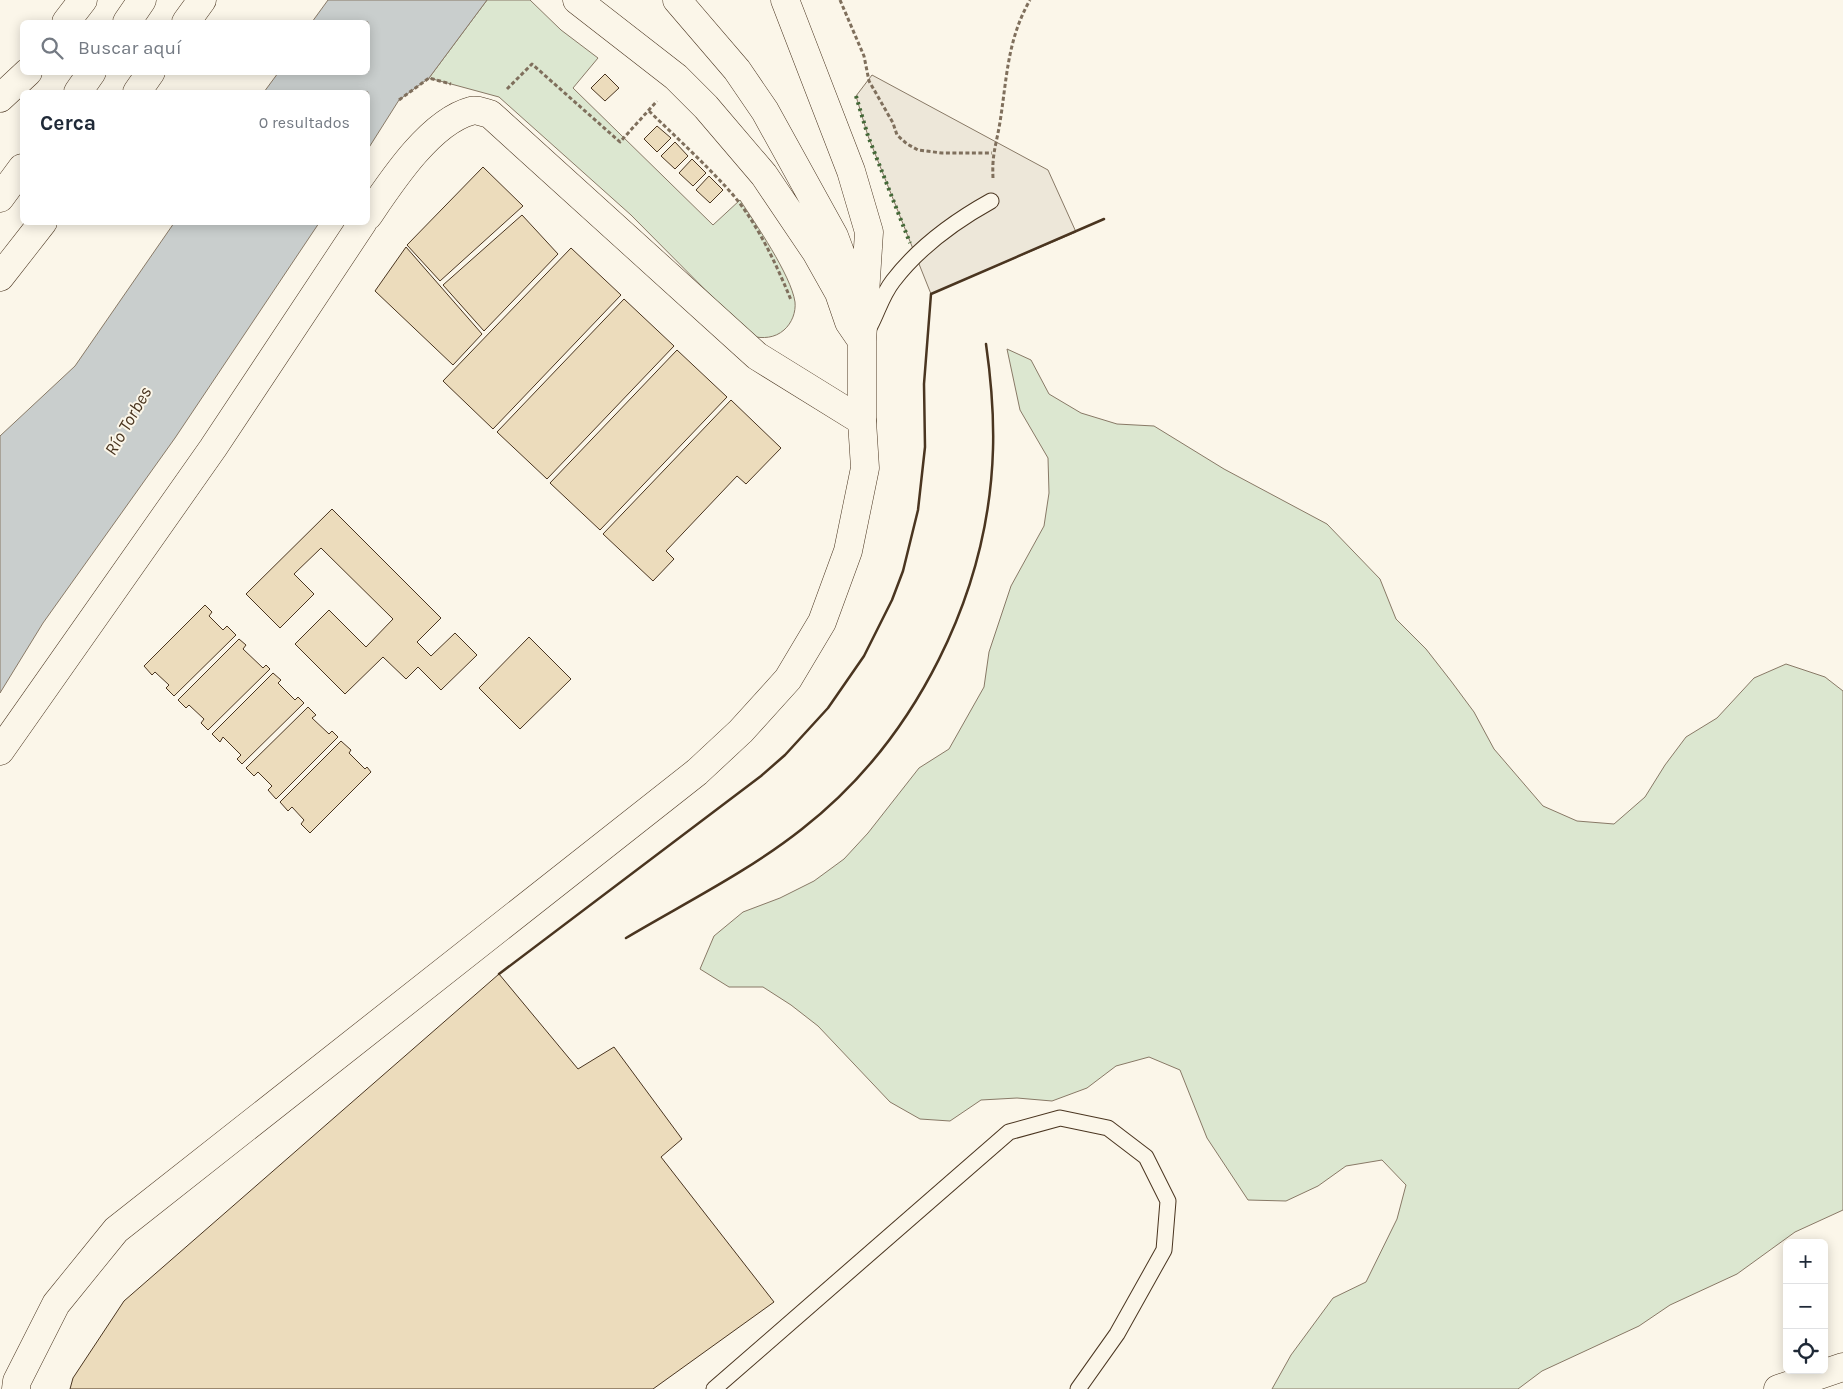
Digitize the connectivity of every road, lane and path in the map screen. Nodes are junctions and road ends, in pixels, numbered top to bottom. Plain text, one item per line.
1 (83, 0) edge
2 (142, 0) edge
3 (202, 0) edge
4 (577, 0) edge
5 (678, 0) edge
6 (785, 0) edge
7 (840, 0) edge
8 (1030, 0) edge
9 (68, 20) edge
10 (128, 20) edge
11 (187, 20) edge
12 (25, 75) edge
13 (90, 75) edge
14 (149, 75) edge
15 (676, 77) junction
16 (79, 90) edge
17 (138, 90) edge
18 (506, 90) dead end
19 (0, 98) edge
20 (649, 111) junction
21 (992, 153) junction
22 (20, 171) edge
23 (0, 198) edge
24 (991, 201) joint
25 (370, 213) edge
26 (41, 225) edge
27 (361, 225) edge
28 (0, 277) edge
29 (792, 300) dead end
30 (862, 341) junction
31 (862, 421) junction
32 (0, 751) edge
33 (1843, 1367) edge
34 (16, 1389) edge
35 (714, 1389) edge
36 (1078, 1389) edge
37 (1778, 1389) edge

1 - 9 main road
2 - 10 main road
3 - 11 main road
4 - 15 main road
5 - 30 main road
6 - 30 main road
7 - 21 path
8 - 21 path
12 - 19 main road
13 - 16 main road
14 - 17 main road
15 - 20 path
15 - 30 main road
18 - 20 path
20 - 29 path
21 - 24 path
22 - 23 main road
24 - 30 lane
25 - 31 main road
26 - 28 main road
27 - 32 main road
30 - 31 main road
31 - 34 main road
33 - 37 main road
35 - 36 lane

